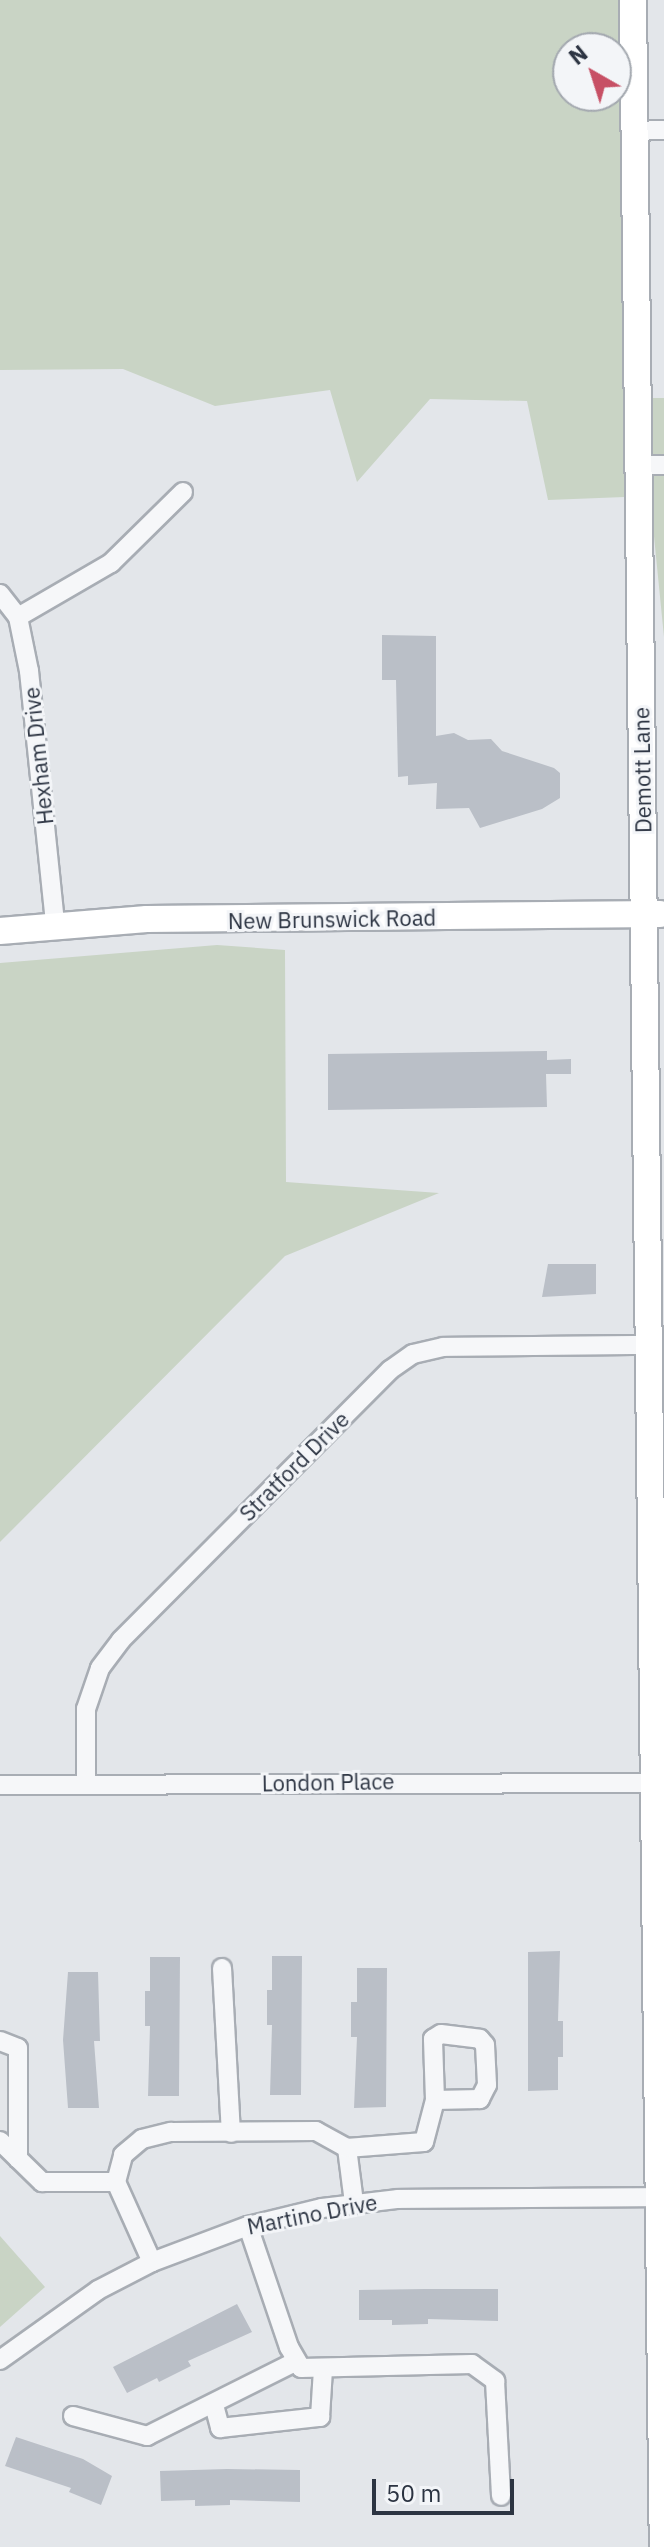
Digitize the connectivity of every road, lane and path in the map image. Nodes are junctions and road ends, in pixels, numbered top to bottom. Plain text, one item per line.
1 (633, 0) edge
2 (664, 130) edge
3 (635, 131) junction
4 (652, 465) edge
5 (183, 492) dead end
6 (0, 594) edge
7 (18, 617) junction
8 (655, 914) edge
9 (55, 924) junction
10 (0, 931) edge
11 (649, 1345) junction
12 (656, 1783) junction
13 (0, 1785) edge
14 (86, 1785) junction
15 (222, 1968) dead end
16 (0, 2041) edge
17 (435, 2100) dead end
18 (231, 2133) junction
19 (0, 2141) edge
20 (347, 2148) junction
21 (18, 2159) junction
22 (116, 2182) junction
23 (662, 2198) edge
24 (354, 2203) junction
25 (248, 2226) junction
26 (152, 2262) junction
27 (0, 2360) edge
28 (295, 2362) junction
29 (323, 2369) junction
30 (214, 2405) junction
31 (73, 2416) dead end
32 (501, 2496) dead end
33 (663, 2547) edge

1 - 3 street, Demott Lane
2 - 3 street
3 - 4 street, Demott Lane
4 - 8 street, Demott Lane
5 - 7 street
6 - 7 street, Hexham Drive
7 - 9 street, Hexham Drive
8 - 9 street, New Brunswick Road
8 - 11 street, Demott Lane
9 - 10 street, New Brunswick Road
11 - 12 street, Demott Lane
11 - 14 street, Stratford Drive
12 - 14 street, London Place
12 - 23 street, Demott Lane
13 - 14 street, London Place
15 - 18 street
16 - 21 street
17 - 20 street
18 - 20 street
18 - 22 street
19 - 21 street
20 - 24 street
21 - 22 street
22 - 26 street
23 - 24 street, Martino Drive
23 - 33 street, Demott Lane
24 - 25 street, Martino Drive
25 - 26 street, Martino Drive
25 - 28 street
26 - 27 street, Martino Drive
28 - 29 street
28 - 30 street
29 - 30 street
29 - 32 street
30 - 31 street

